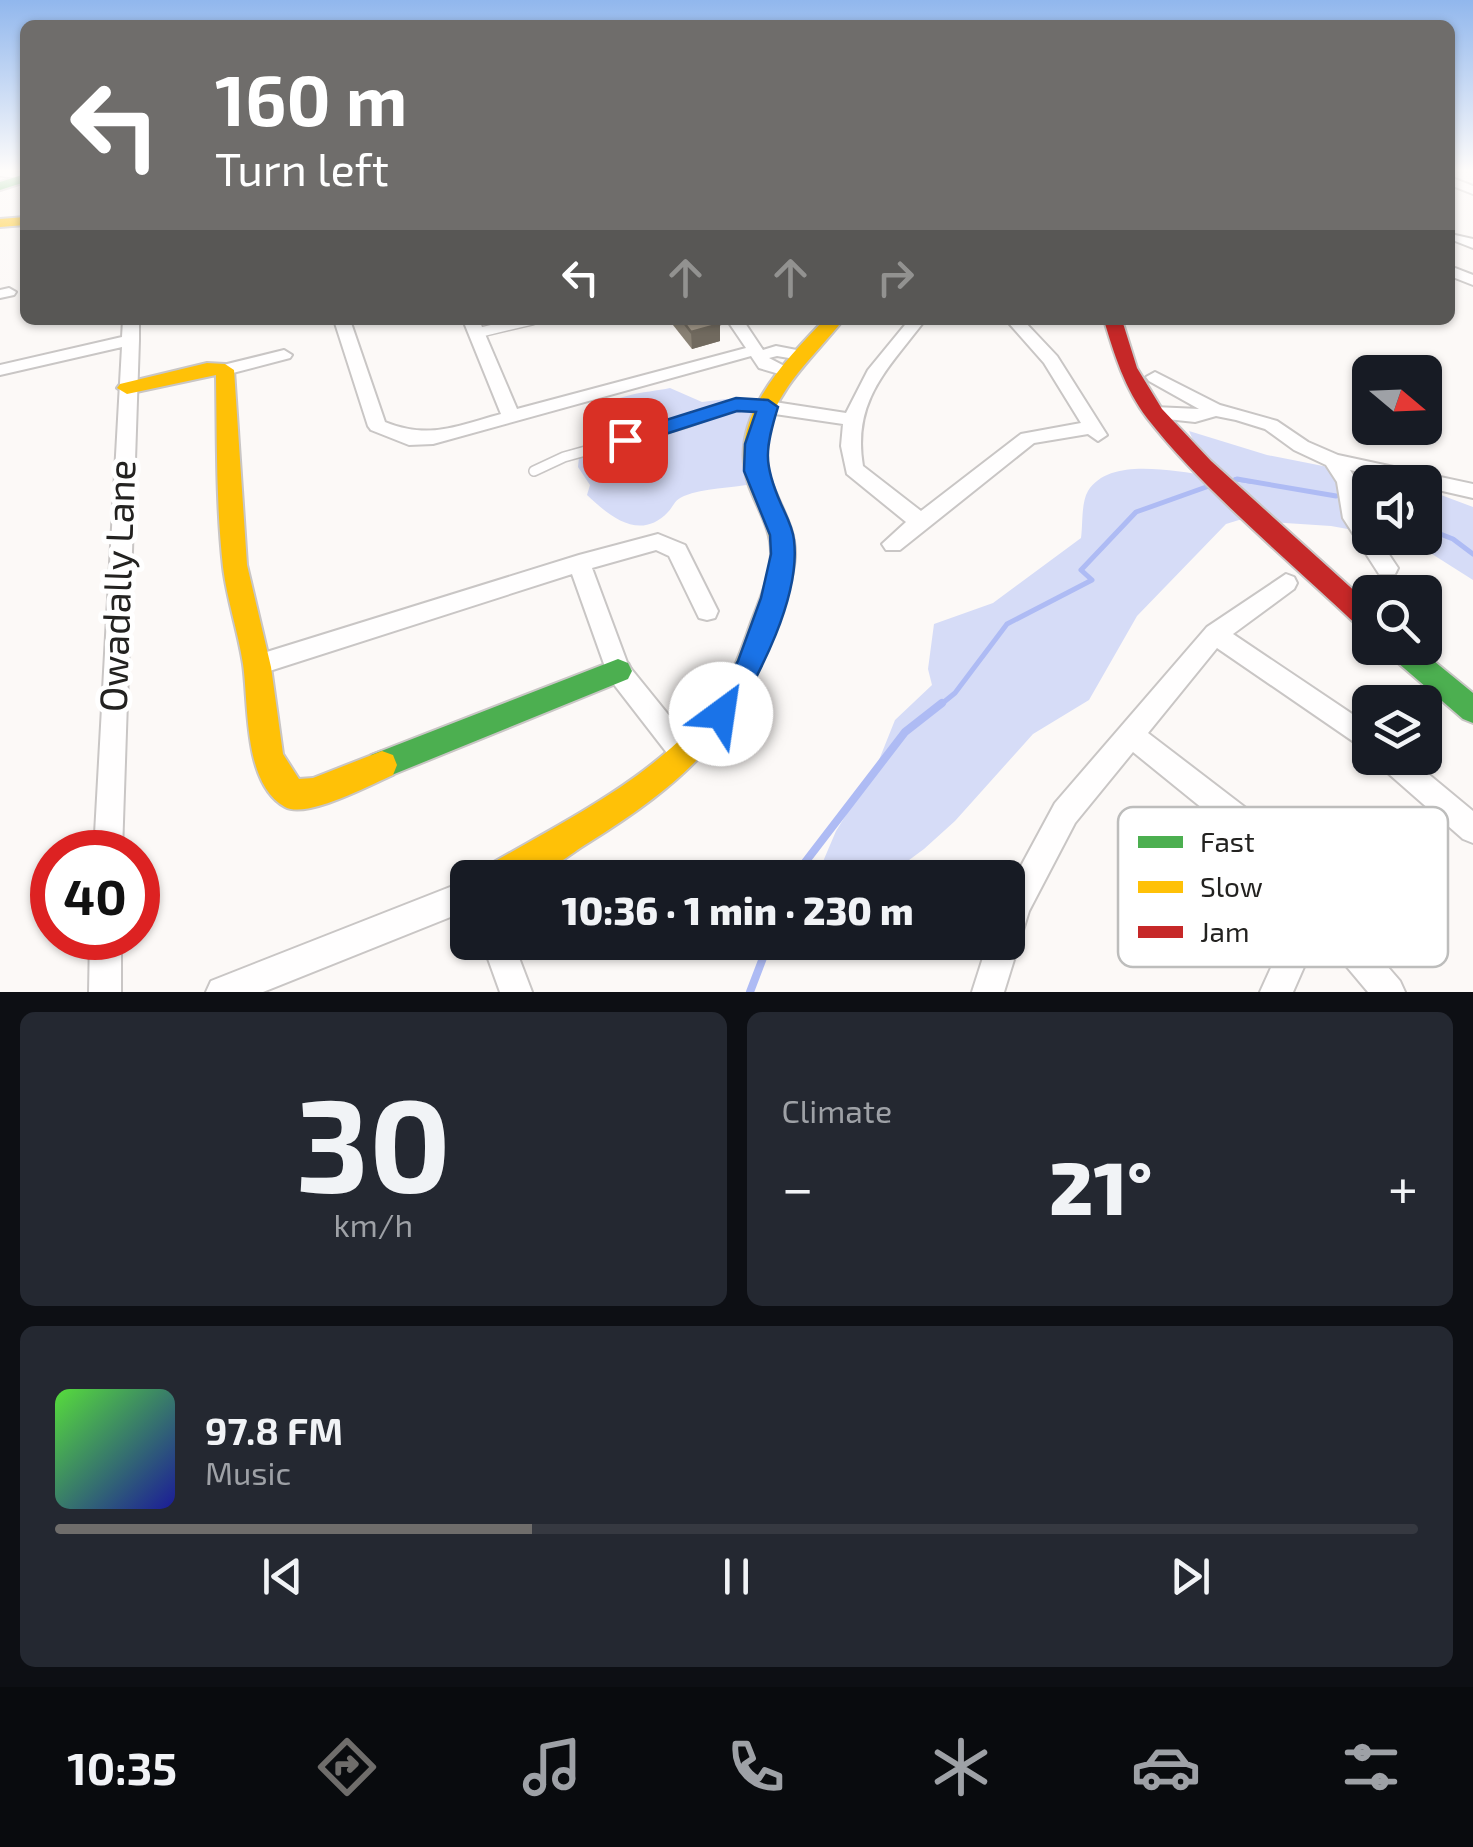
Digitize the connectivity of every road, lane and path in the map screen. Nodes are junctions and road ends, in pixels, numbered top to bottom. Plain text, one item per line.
1 (344, 325) edge
2 (737, 325) edge
3 (829, 325) edge
4 (913, 325) edge
5 (1019, 325) edge
6 (1115, 325) edge
7 (474, 326) edge
8 (131, 330) edge
9 (757, 353) junction
10 (284, 355) dead end
11 (794, 363) junction
12 (0, 370) edge
13 (225, 370) junction
14 (1155, 377) dead end
15 (126, 388) junction
16 (768, 407) junction
17 (1215, 410) junction
18 (1154, 413) junction
19 (510, 414) junction
20 (850, 419) junction
21 (1334, 460) junction
22 (534, 471) dead end
23 (1473, 492) edge
24 (920, 522) junction
25 (893, 544) dead end
26 (578, 563) junction
27 (1387, 568) dead end
28 (1286, 583) dead end
29 (1352, 605) edge
30 (707, 611) dead end
31 (1215, 634) junction
32 (257, 665) junction
33 (1420, 665) edge
34 (618, 671) junction
35 (1473, 710) edge
36 (1352, 729) edge
37 (1128, 733) junction
38 (683, 753) junction
39 (1410, 775) edge
40 (1222, 807) edge
41 (1447, 807) edge
42 (1448, 808) edge
43 (1473, 829) edge
44 (109, 830) edge
45 (528, 860) edge
46 (1025, 887) edge
47 (450, 902) edge
48 (106, 960) edge
49 (504, 960) edge
50 (998, 960) edge
51 (1288, 967) edge
52 (1367, 967) edge
53 (231, 991) edge
54 (106, 992) edge
55 (516, 992) edge
56 (988, 992) edge
57 (1276, 992) edge
58 (1389, 992) edge

1 - 19 street
2 - 9 street
3 - 11 main road
4 - 20 street
5 - 24 street
6 - 18 main road
7 - 19 street
8 - 12 street
8 - 15 street, Owadally Lane
9 - 11 street
9 - 19 street
10 - 13 street
11 - 16 main road
13 - 15 main road
13 - 32 main road
14 - 17 street
15 - 44 street, Owadally Lane
16 - 20 street
16 - 22 lane
16 - 38 main road
17 - 18 street
17 - 21 street
18 - 29 main road
20 - 24 street
21 - 23 street
21 - 27 street
24 - 25 street
26 - 30 street
26 - 32 street
26 - 34 street
28 - 31 street
31 - 36 street
31 - 37 street
32 - 34 main road
33 - 35 main road
34 - 38 street
37 - 40 street
37 - 46 street
38 - 45 main road
39 - 41 street
42 - 43 street
47 - 53 street
48 - 54 street
49 - 55 street
50 - 56 street
51 - 57 street
52 - 58 street

